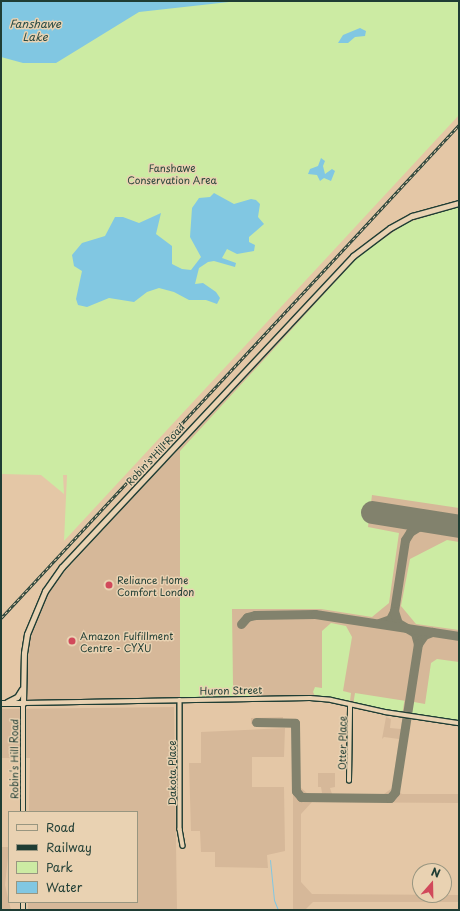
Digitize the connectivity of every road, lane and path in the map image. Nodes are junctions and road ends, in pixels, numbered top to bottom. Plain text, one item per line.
1 (459, 203) edge
2 (23, 685) junction
3 (180, 700) junction
4 (3, 703) edge
5 (23, 703) junction
6 (350, 706) junction
7 (385, 712) joint
8 (459, 723) edge
9 (349, 781) dead end
10 (23, 811) edge
11 (183, 846) dead end

1 - 2 main road, Robin's Hill Road
2 - 4 main road
2 - 5 main road, Robin's Hill Road
3 - 5 street, Huron Street
3 - 6 street, Huron Street
3 - 11 street, Dakota Place
4 - 5 main road, Huron Street
5 - 10 street, Robin's Hill Road
6 - 7 street, Huron Street
6 - 9 street, Otter Place
7 - 8 street, Huron Street

